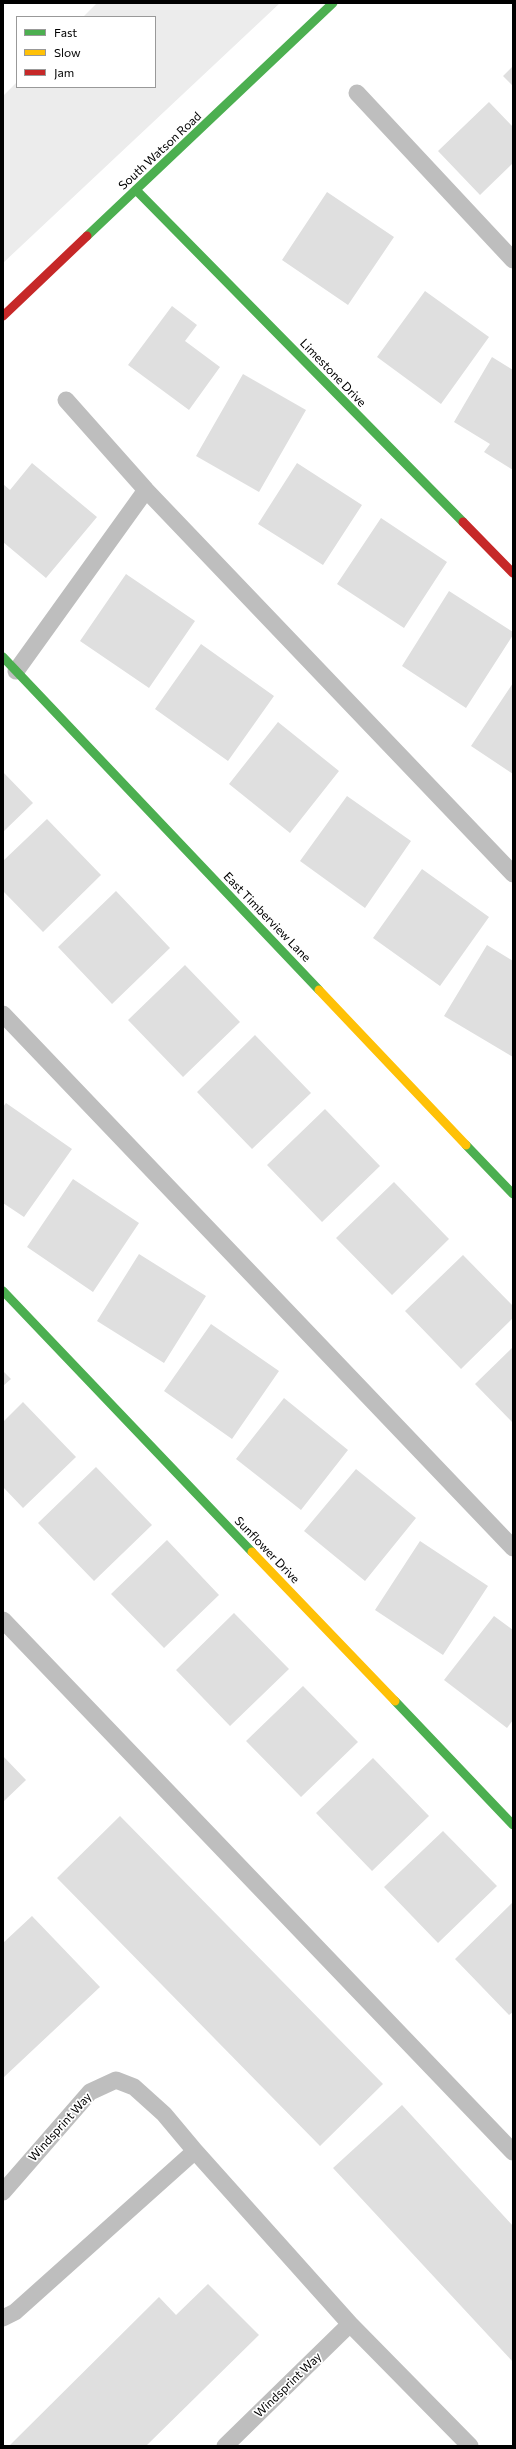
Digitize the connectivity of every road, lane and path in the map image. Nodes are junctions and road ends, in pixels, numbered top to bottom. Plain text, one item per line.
1 (333, 3) edge
2 (358, 92) dead end
3 (136, 190) junction
4 (513, 260) edge
5 (3, 316) edge
6 (66, 400) dead end
7 (146, 490) junction
8 (513, 573) edge
9 (3, 657) edge
10 (16, 671) junction
11 (513, 874) edge
12 (3, 1014) edge
13 (513, 1194) edge
14 (3, 1291) edge
15 (513, 1548) edge
16 (3, 1620) edge
17 (513, 1825) edge
18 (195, 2151) junction
19 (513, 2152) edge
20 (3, 2192) edge
21 (3, 2318) edge
22 (350, 2324) junction
23 (225, 2446) edge
24 (470, 2446) edge

1 - 3 street, South Watson Road
2 - 4 lane
3 - 5 street, South Watson Road
3 - 8 street, Limestone Drive
6 - 7 lane
7 - 10 lane
7 - 11 lane
9 - 10 street, East Timberview Lane
10 - 13 street, East Timberview Lane
12 - 15 lane
14 - 17 street, Sunflower Drive
16 - 19 lane
18 - 20 lane, Windsprint Way
18 - 21 lane
18 - 22 lane, Windsprint Way
22 - 23 lane, Windsprint Way
22 - 24 lane, Windsprint Way

